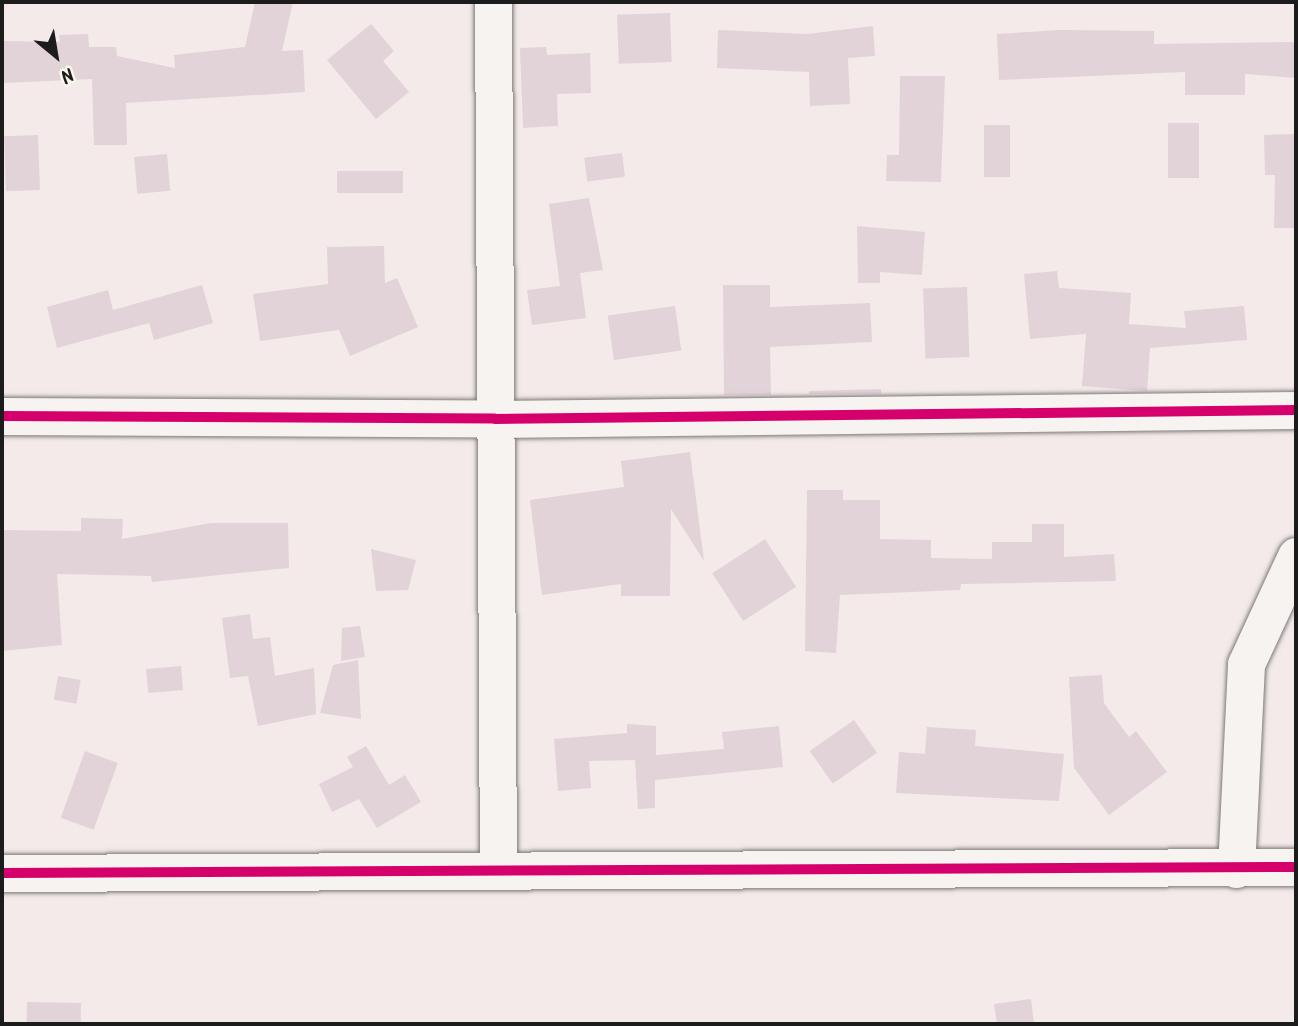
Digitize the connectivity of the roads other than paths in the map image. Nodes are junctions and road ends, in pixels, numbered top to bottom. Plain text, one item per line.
1 (493, 2) edge
2 (1296, 410) edge
3 (2, 416) edge
4 (495, 419) junction
5 (1296, 556) edge
6 (1296, 867) edge
7 (1236, 869) junction
8 (498, 870) junction
9 (2, 873) edge

1 - 4 street
2 - 4 street
3 - 4 street
4 - 8 street
5 - 7 street
6 - 7 street
7 - 8 street
8 - 9 street

